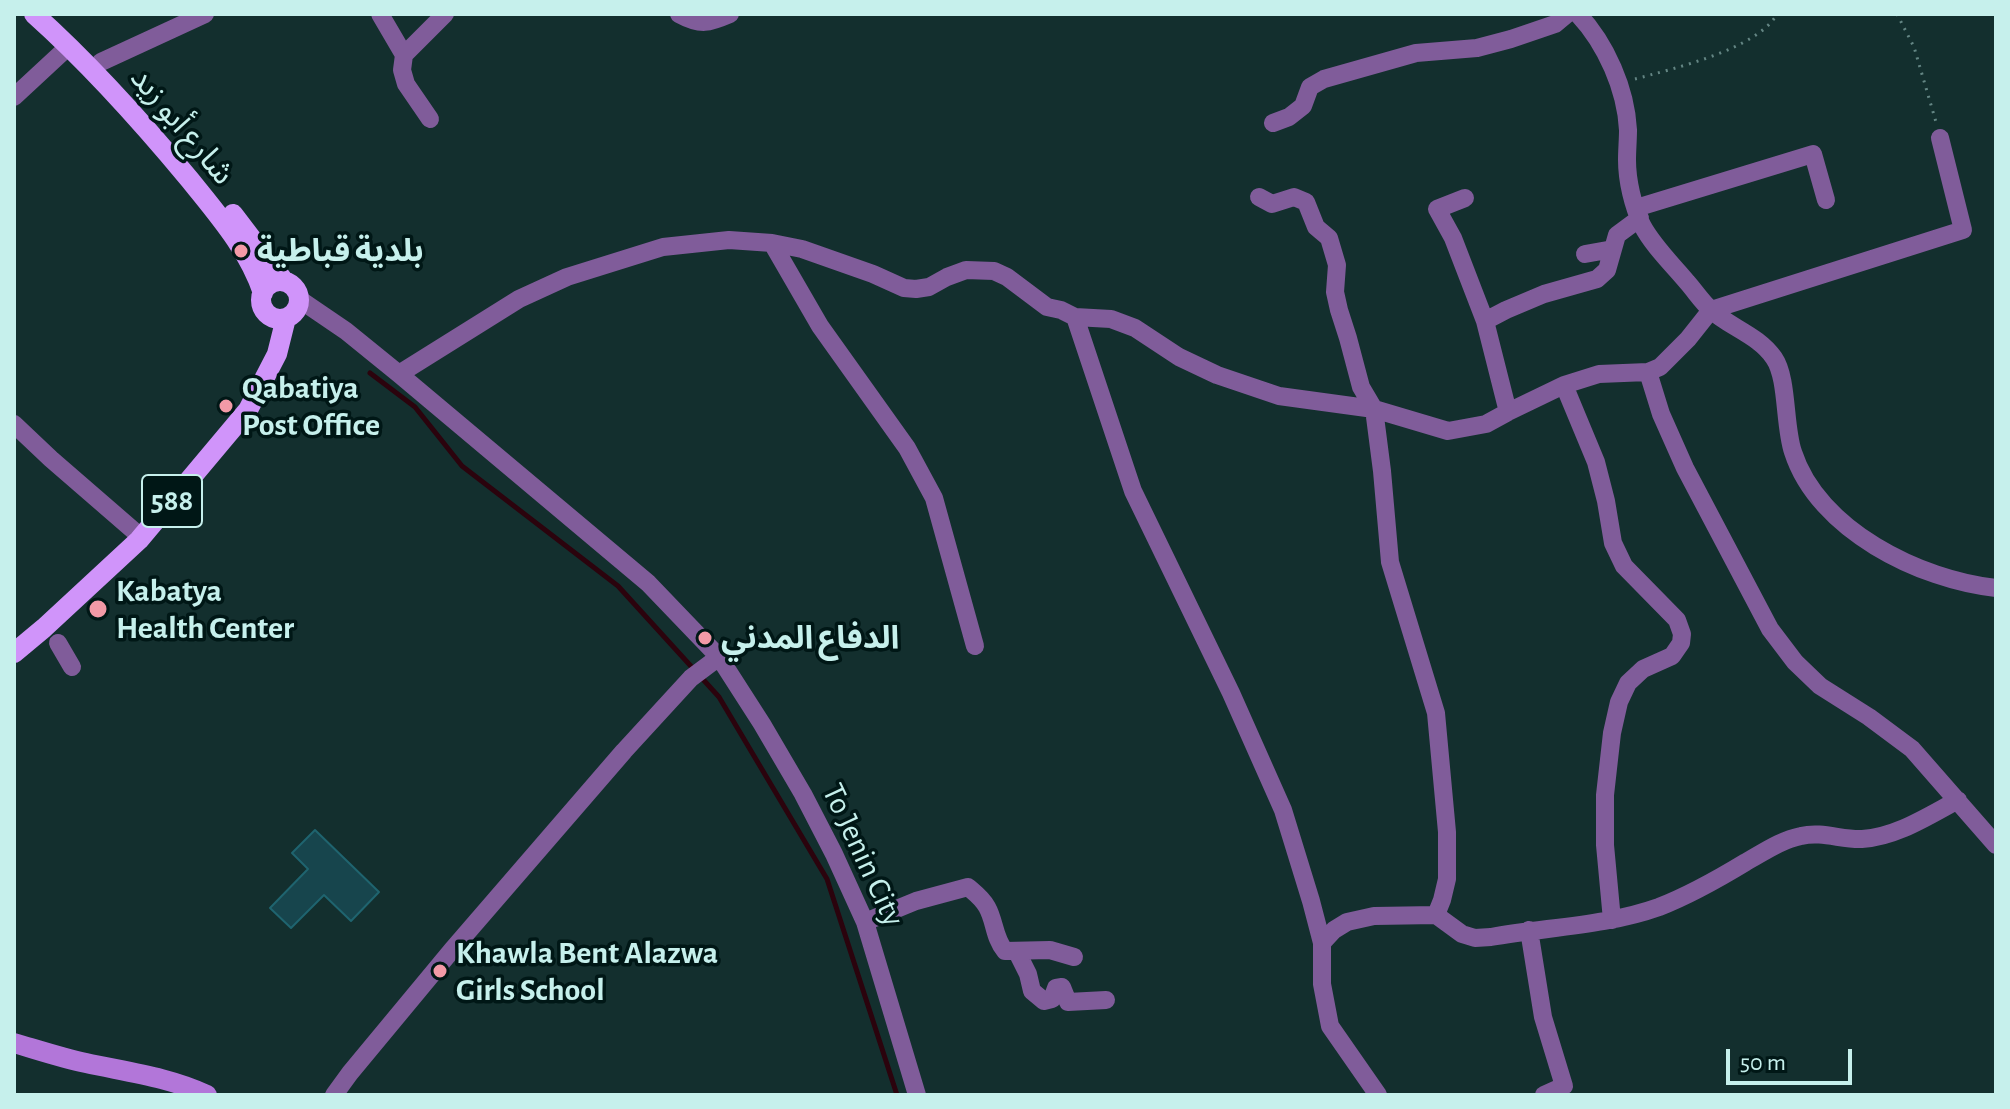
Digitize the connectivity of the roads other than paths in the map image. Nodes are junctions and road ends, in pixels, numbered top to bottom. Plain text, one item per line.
1 (34, 14) edge
2 (55, 14) edge
3 (205, 14) edge
4 (380, 14) edge
5 (445, 14) edge
6 (679, 14) edge
7 (730, 14) edge
8 (1567, 14) edge
9 (1578, 14) edge
10 (69, 46) junction
11 (404, 55) junction
12 (101, 62) junction
13 (14, 97) edge
14 (430, 119) dead end
15 (1273, 123) dead end
16 (1940, 138) road end
17 (1259, 197) dead end
18 (1465, 198) dead end
19 (1826, 200) dead end
20 (1638, 213) junction
21 (772, 243) junction
22 (1613, 249) junction
23 (1585, 254) dead end
24 (284, 281) junction
25 (263, 293) junction
26 (299, 299) junction
27 (1711, 310) junction
28 (1075, 317) junction
29 (286, 318) junction
30 (1485, 321) junction
31 (1648, 372) junction
32 (399, 374) junction
33 (1564, 385) junction
34 (1374, 409) junction
35 (1508, 412) junction
36 (14, 424) edge
37 (141, 537) junction
38 (1996, 588) edge
39 (58, 643) dead end
40 (975, 646) dead end
41 (14, 653) edge
42 (719, 657) junction
43 (72, 667) dead end
44 (1958, 800) junction
45 (1996, 845) edge
46 (1436, 915) junction
47 (1612, 920) junction
48 (865, 922) junction
49 (1529, 930) junction
50 (1322, 943) junction
51 (1017, 952) junction
52 (1074, 957) dead end
53 (1106, 1000) dead end
54 (14, 1043) edge
55 (207, 1095) edge
56 (334, 1095) edge
57 (917, 1095) edge
58 (1378, 1095) edge
59 (1544, 1095) edge

1 - 10 main road, شارع أبو زيد
2 - 12 main road, شارع أبو زيد
3 - 12 street
4 - 11 street
5 - 11 street
6 - 7 street
8 - 15 street
9 - 20 street
10 - 13 street
10 - 25 main road, شارع أبو زيد
11 - 14 street
12 - 24 main road, شارع أبو زيد
16 - 27 street
17 - 34 street
18 - 30 street
19 - 20 street
20 - 22 street
20 - 27 street
21 - 28 street
21 - 32 street
21 - 40 street
22 - 23 street
22 - 30 street
24 - 25 main road
24 - 26 main road
25 - 29 main road
26 - 29 main road
26 - 32 street, To Jenin City
27 - 31 street
27 - 38 street
28 - 34 street
28 - 50 street
29 - 37 main road, 588
30 - 35 street
31 - 33 street
31 - 44 street
32 - 42 street, To Jenin City
33 - 35 street
33 - 47 street
34 - 35 street
34 - 46 street
36 - 37 street
37 - 41 main road, 588
39 - 43 street
42 - 48 street, To Jenin City
42 - 56 street
44 - 45 street
44 - 47 street
46 - 49 street
46 - 50 street
47 - 49 street
48 - 51 street
48 - 57 street, To Jenin City
49 - 59 street
50 - 58 street
51 - 52 street
51 - 53 street
54 - 55 street

